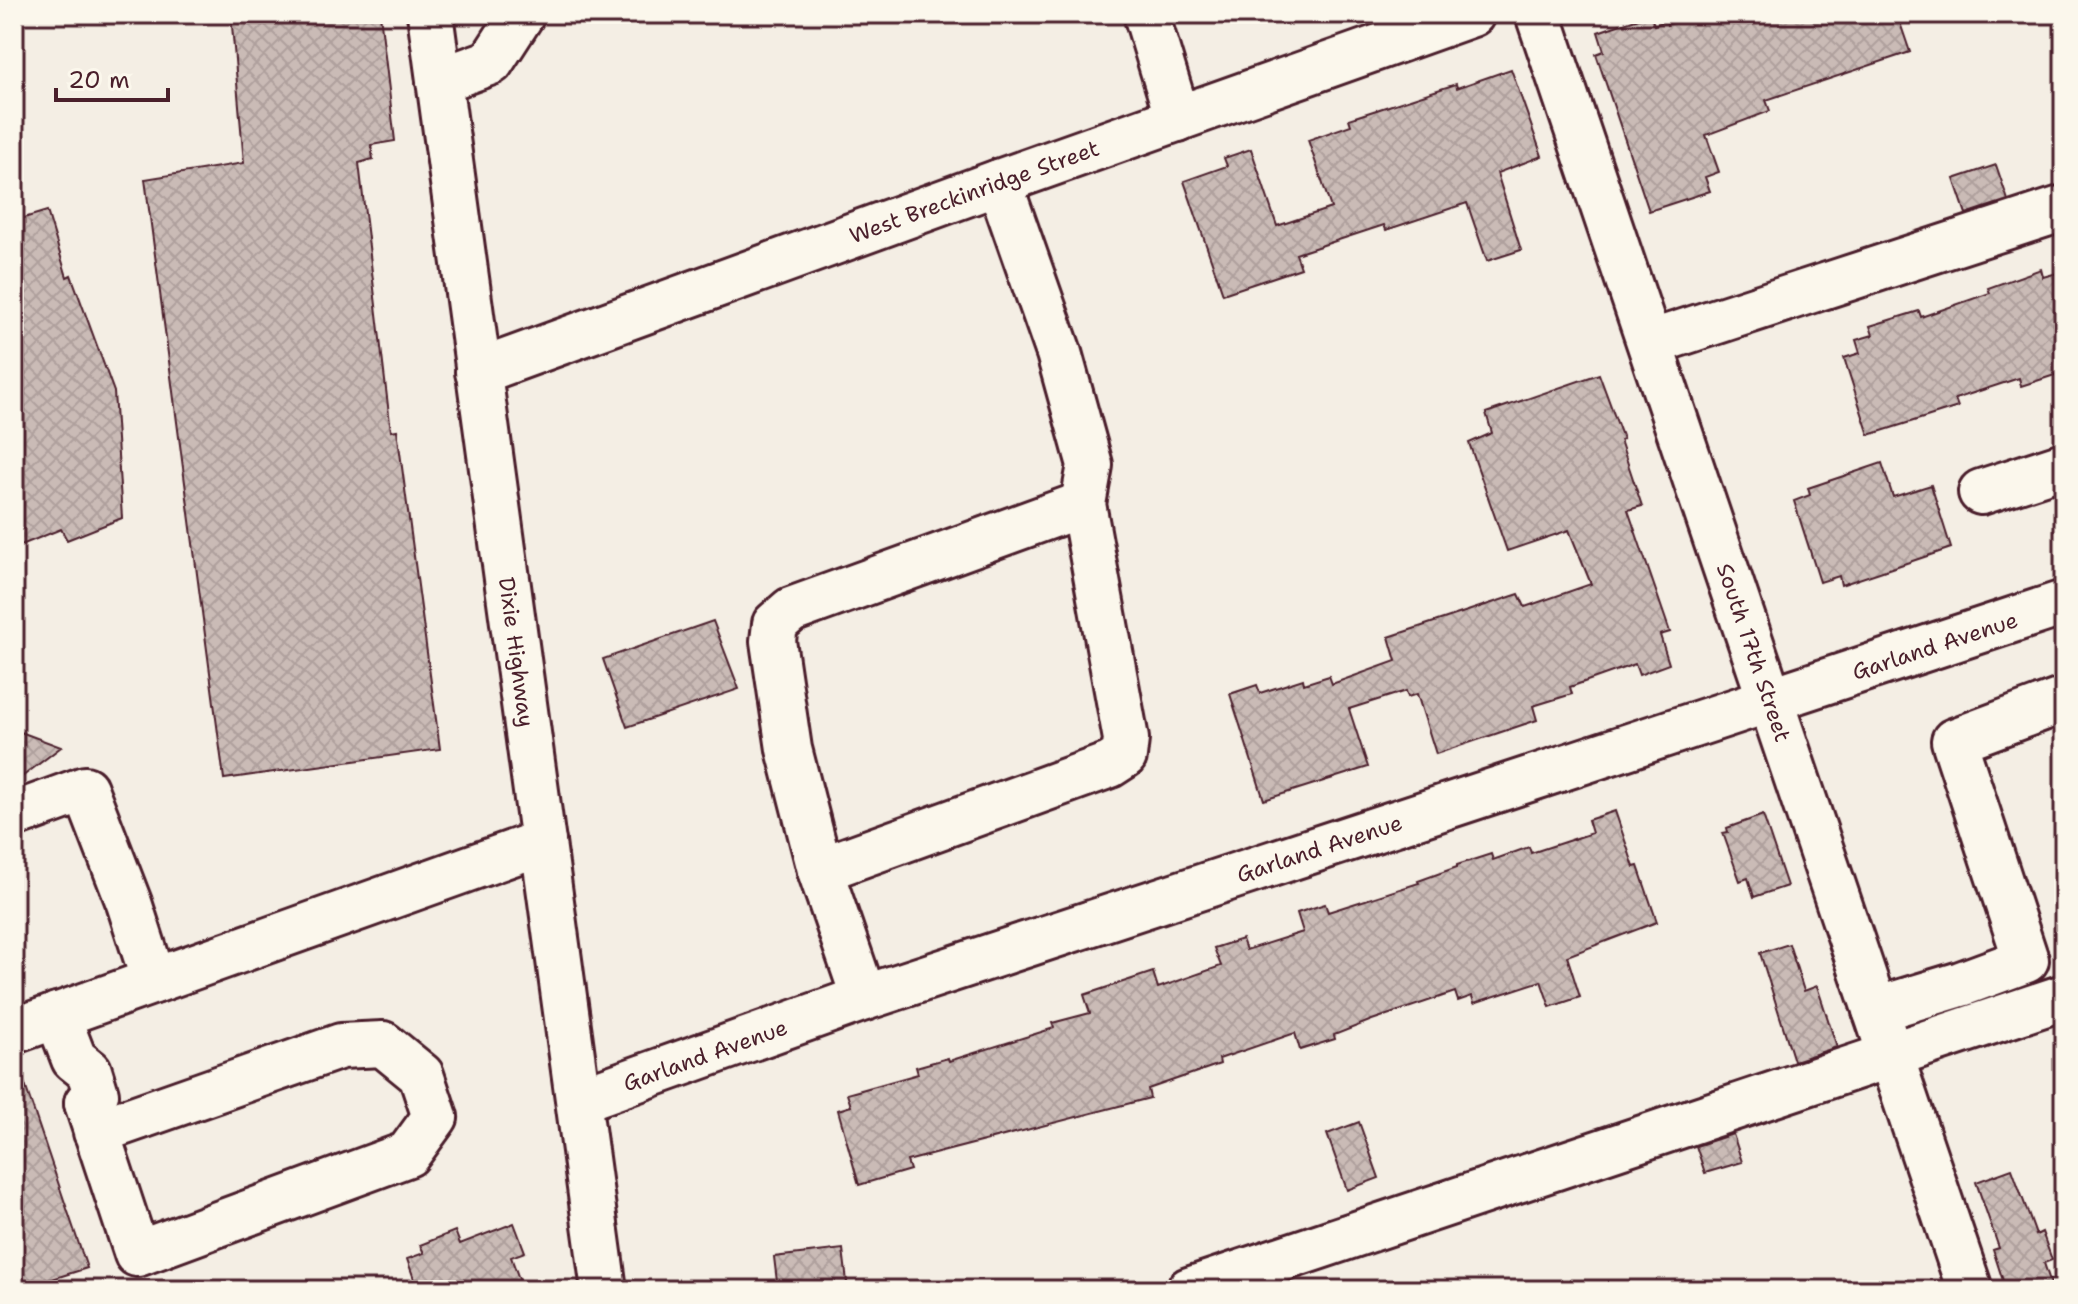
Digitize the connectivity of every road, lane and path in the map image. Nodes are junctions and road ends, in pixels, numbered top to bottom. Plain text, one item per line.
1 (430, 14) edge
2 (522, 14) edge
3 (1146, 14) edge
4 (1472, 14) edge
5 (1538, 14) edge
6 (439, 81) junction
7 (1178, 119) junction
8 (999, 182) junction
9 (2064, 208) edge
10 (1650, 343) junction
11 (478, 372) junction
12 (2064, 465) edge
13 (1981, 492) dead end
14 (1083, 504) junction
15 (2064, 603) edge
16 (2064, 700) edge
17 (1771, 701) junction
18 (14, 815) edge
19 (543, 842) junction
20 (820, 870) junction
21 (154, 981) junction
22 (2064, 997) edge
23 (864, 998) junction
24 (1875, 1010) junction
25 (57, 1015) junction
26 (14, 1031) edge
27 (1891, 1057) junction
28 (579, 1100) junction
29 (92, 1117) junction
30 (604, 1290) edge
31 (1189, 1290) edge
32 (1970, 1290) edge

1 - 6 street, Dixie Highway
2 - 6 street
3 - 7 street
4 - 7 street, West Breckinridge Street
5 - 10 street, South 17th Street
6 - 11 street, Dixie Highway
7 - 8 street, West Breckinridge Street
8 - 11 street, West Breckinridge Street
8 - 14 street
9 - 10 street
10 - 17 street, South 17th Street
11 - 19 street, Dixie Highway
12 - 13 street
14 - 20 street
14 - 20 street
15 - 17 street, Garland Avenue
16 - 24 street
17 - 23 street, Garland Avenue
17 - 24 street, South 17th Street
18 - 21 street
19 - 21 street
19 - 28 street, Dixie Highway
20 - 23 street
21 - 25 street
22 - 27 street
23 - 28 street, Garland Avenue
24 - 27 street, South 17th Street
25 - 26 street
25 - 29 street
27 - 31 street
27 - 32 street, South 17th Street
28 - 30 street, Dixie Highway
29 - 29 street

